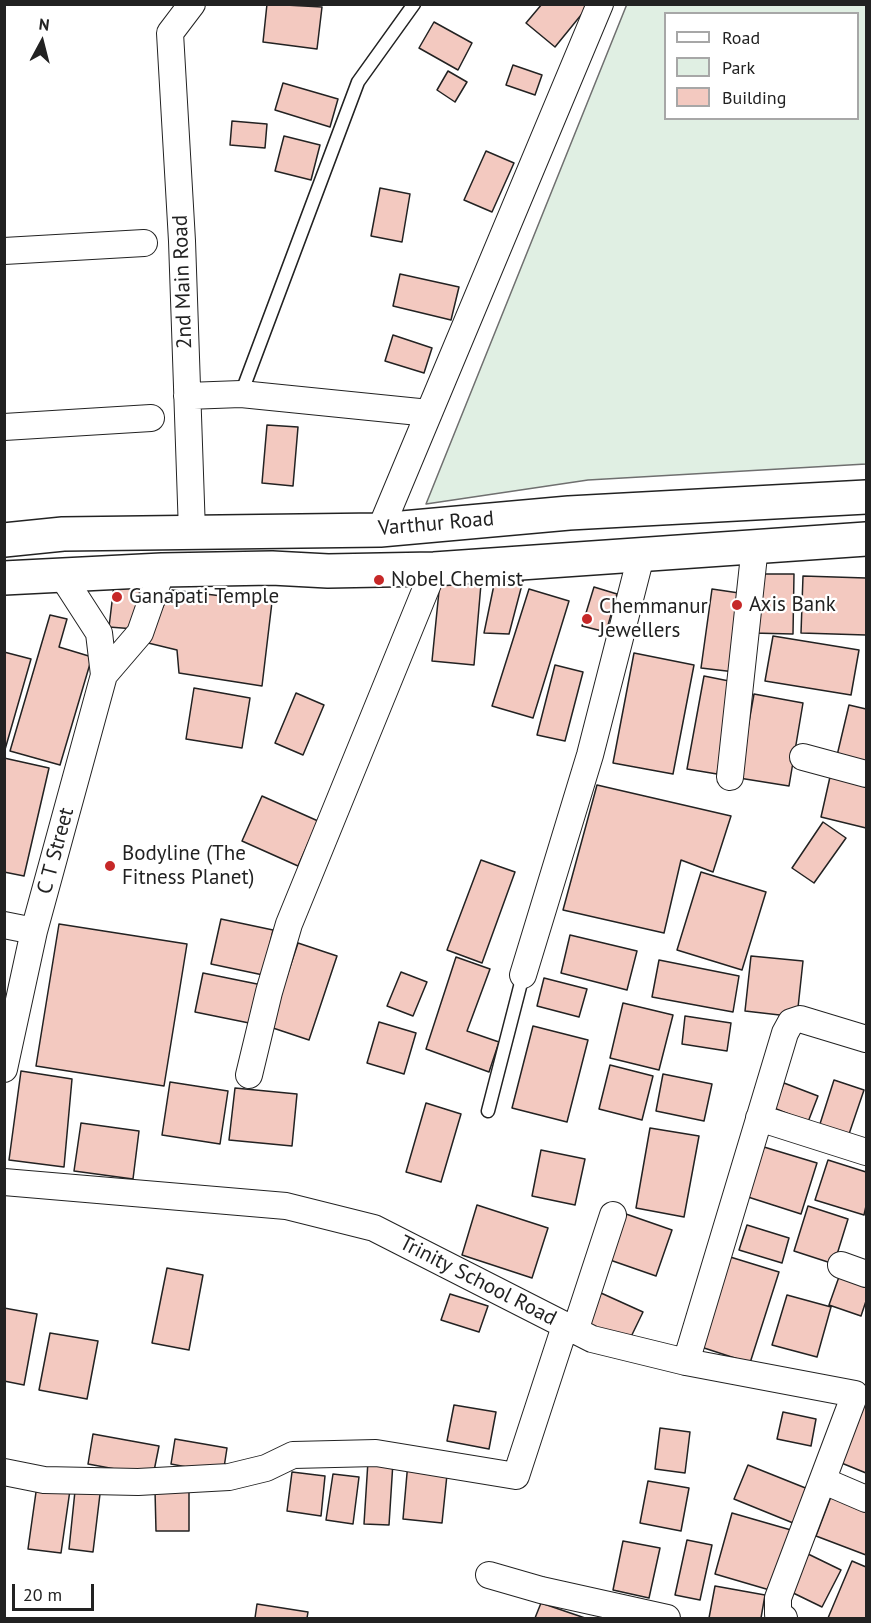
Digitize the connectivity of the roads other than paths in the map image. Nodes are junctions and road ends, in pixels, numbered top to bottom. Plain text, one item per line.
1 (192, 4) edge
2 (414, 4) edge
3 (600, 4) edge
4 (144, 243) dead end
5 (4, 251) edge
6 (241, 394) junction
7 (187, 396) junction
8 (429, 413) junction
9 (151, 418) dead end
10 (4, 427) edge
11 (867, 497) edge
12 (380, 530) junction
13 (192, 532) junction
14 (867, 539) edge
15 (4, 540) edge
16 (755, 546) junction
17 (641, 556) junction
18 (434, 569) junction
19 (162, 570) junction
20 (66, 573) junction
21 (4, 578) edge
22 (104, 675) junction
23 (803, 757) dead end
24 (867, 774) edge
25 (730, 777) dead end
26 (4, 925) edge
27 (34, 931) junction
28 (523, 975) joint
29 (866, 1039) edge
30 (4, 1069) edge
31 (249, 1076) dead end
32 (488, 1111) dead end
33 (759, 1118) junction
34 (867, 1152) edge
35 (4, 1182) edge
36 (613, 1215) dead end
37 (841, 1265) dead end
38 (867, 1274) edge
39 (570, 1328) junction
40 (686, 1362) junction
41 (861, 1395) edge
42 (4, 1472) edge
43 (824, 1481) junction
44 (867, 1499) edge
45 (489, 1575) dead end
46 (668, 1618) edge
47 (784, 1618) edge

1 - 7 street, 2nd Main Road
2 - 6 lane
3 - 8 street
4 - 5 street
6 - 7 street
6 - 8 street
7 - 13 street, 2nd Main Road
8 - 12 street
9 - 10 street
11 - 12 main road, Varthur Road
12 - 13 main road, Varthur Road
13 - 15 main road, Varthur Road
14 - 16 main road, Varthur Road
16 - 17 main road, Varthur Road
16 - 25 street
17 - 18 main road, Varthur Road
17 - 28 street
18 - 19 main road, Varthur Road
18 - 31 street
19 - 20 main road, Varthur Road
19 - 22 street
20 - 21 main road, Varthur Road
20 - 22 street, C T Street
22 - 27 street, C T Street
23 - 24 street
26 - 27 street
27 - 30 street, C T Street
28 - 32 lane
29 - 33 street
33 - 34 street
33 - 40 street
35 - 39 street, Trinity School Road
36 - 39 street
37 - 38 street
39 - 40 street, Trinity School Road
39 - 42 street
40 - 41 street, Trinity School Road
41 - 43 street, Trinity School Road
43 - 44 street
43 - 47 street, Trinity School Road
45 - 46 street

